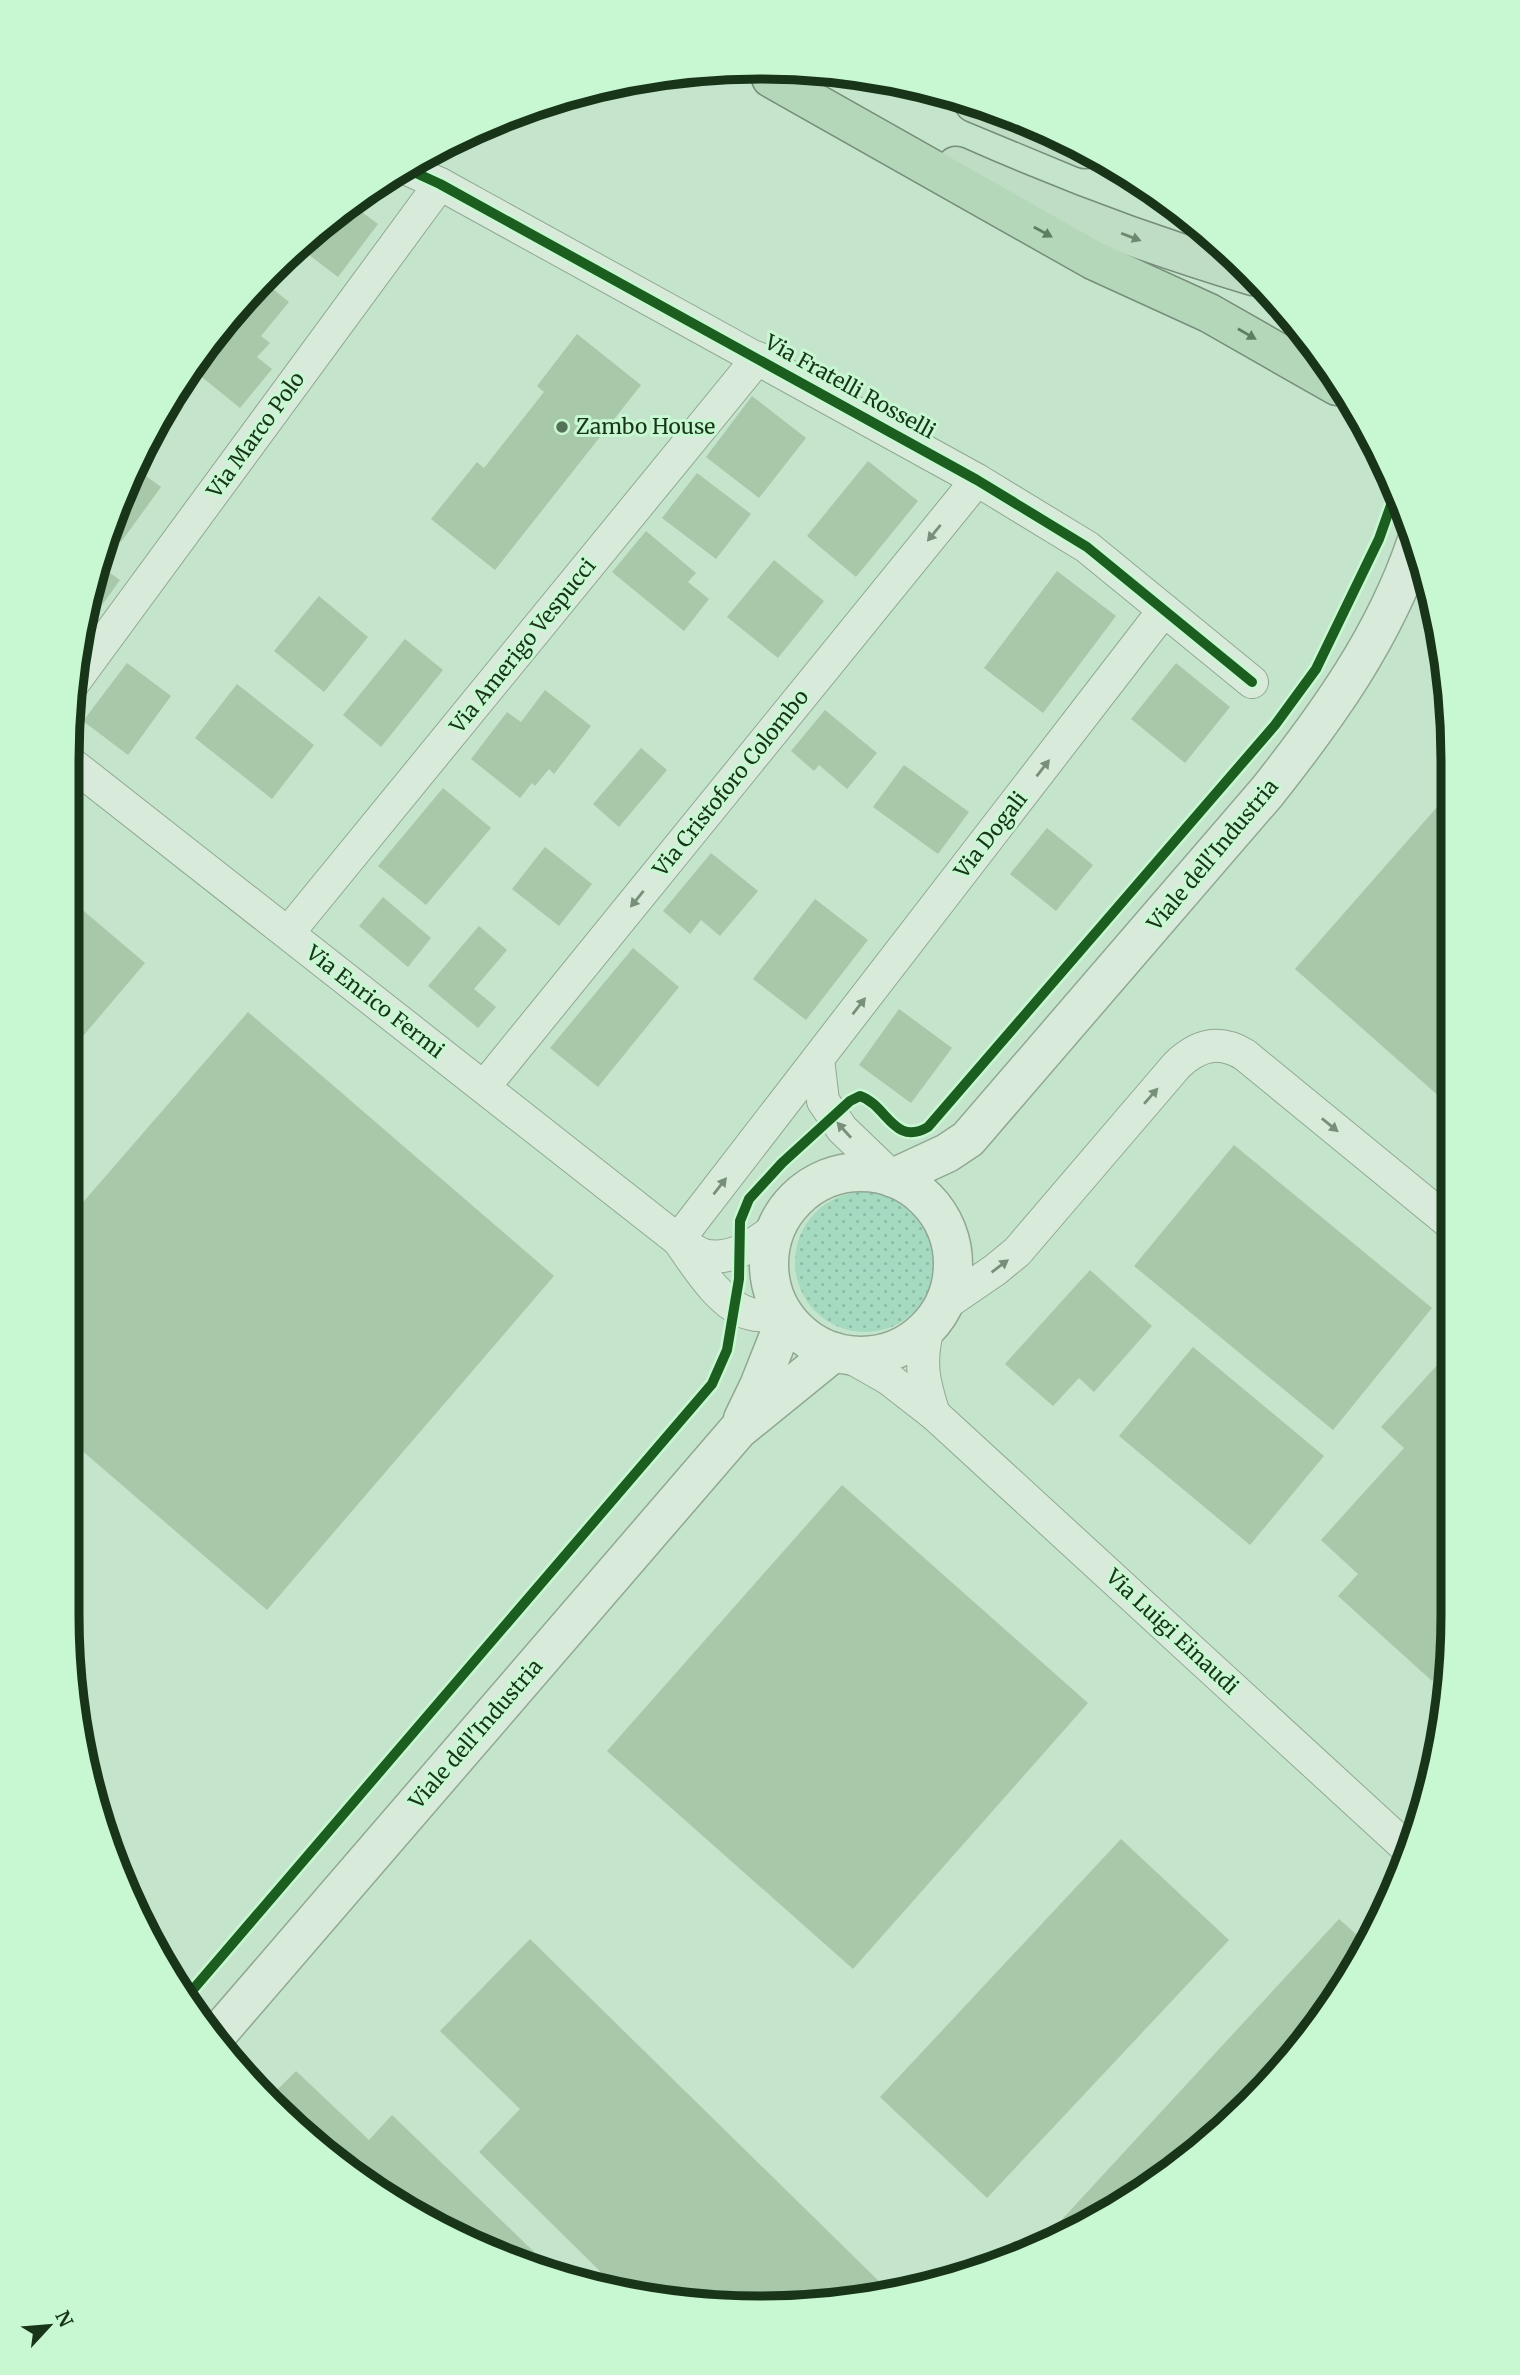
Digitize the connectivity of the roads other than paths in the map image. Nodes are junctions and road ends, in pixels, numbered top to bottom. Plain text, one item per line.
1 (772, 79) edge
2 (774, 79) edge
3 (415, 173) edge
4 (440, 184) junction
5 (1233, 270) edge
6 (758, 358) junction
7 (1323, 378) edge
8 (978, 480) junction
9 (1410, 557) edge
10 (1164, 610) junction
11 (86, 666) edge
12 (1252, 682) dead end
13 (79, 769) edge
14 (288, 933) junction
15 (818, 1059) junction
16 (484, 1087) junction
17 (968, 1139) junction
18 (893, 1178) junction
19 (1441, 1216) edge
20 (776, 1228) junction
21 (948, 1232) junction
22 (678, 1240) junction
23 (785, 1315) junction
24 (936, 1316) junction
25 (840, 1354) junction
26 (934, 1414) junction
27 (738, 1430) junction
28 (1402, 1843) edge
29 (221, 2031) edge

1 -> 7 highway
2 -> 5 highway
3 - 4 street, Via Fratelli Rosselli
4 - 6 street, Via Fratelli Rosselli
4 - 11 street, Via Marco Polo
6 - 8 street, Via Fratelli Rosselli
6 - 14 street, Via Amerigo Vespucci
8 - 10 street, Via Fratelli Rosselli
8 -> 16 street, Via Cristoforo Colombo
9 - 17 street, Viale dell'Industria
10 - 12 street, Via Fratelli Rosselli
15 -> 10 street, Via Dogali
13 - 14 street, Via Enrico Fermi
14 - 16 street, Via Enrico Fermi
18 -> 15 street
22 -> 15 street, Via Dogali
16 - 22 street, Via Enrico Fermi
17 - 18 street, Viale dell'Industria
17 - 21 street, Viale dell'Industria
18 - 20 street
18 - 21 street
24 -> 19 street
20 - 22 street, Via Enrico Fermi
20 - 23 street
21 - 24 street
22 - 23 street, Via Enrico Fermi
23 - 25 street
23 - 27 street, Viale dell'Industria
24 - 25 street
24 - 26 street, Via Luigi Einaudi
25 - 26 street, Via Luigi Einaudi
25 - 27 street, Viale dell'Industria
26 - 28 street, Via Luigi Einaudi
27 - 29 street, Viale dell'Industria

